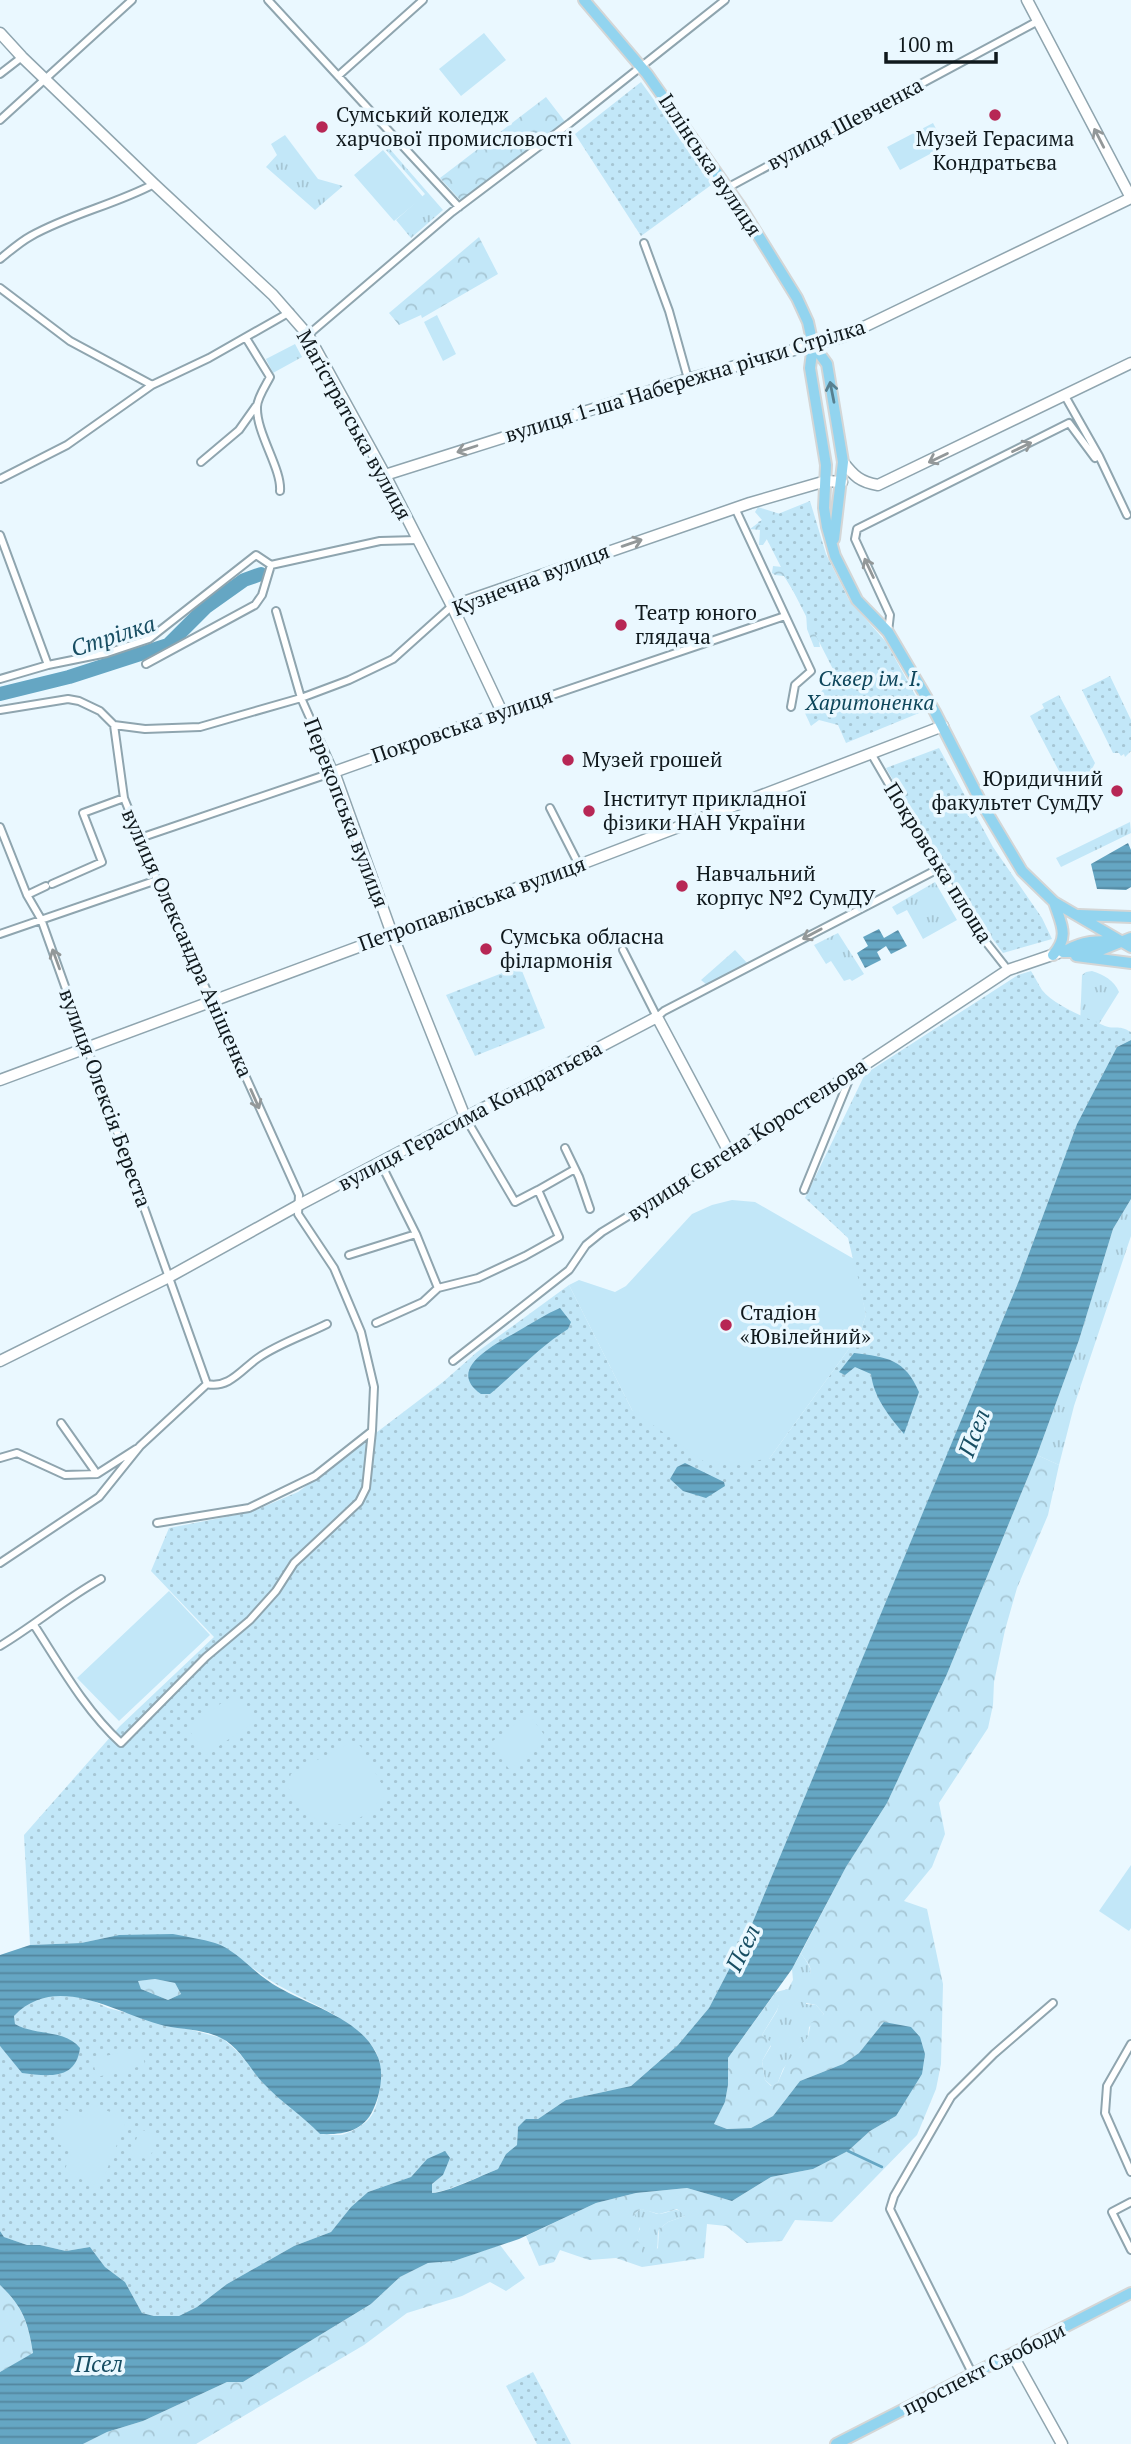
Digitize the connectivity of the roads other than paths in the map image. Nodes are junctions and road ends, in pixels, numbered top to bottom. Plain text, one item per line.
1 (132, 0) edge
2 (268, 0) edge
3 (423, 0) edge
4 (584, 0) edge
5 (724, 0) edge
6 (1027, 0) edge
7 (1038, 21) junction
8 (0, 33) edge
9 (22, 57) junction
10 (641, 66) junction
11 (0, 74) edge
12 (338, 76) junction
13 (45, 79) junction
14 (0, 120) edge
15 (153, 184) junction
16 (727, 188) junction
17 (1131, 198) edge
18 (459, 207) junction
19 (644, 243) dead end
20 (0, 259) edge
21 (0, 288) edge
22 (290, 312) junction
23 (308, 335) junction
24 (246, 338) junction
25 (813, 345) junction
26 (1131, 363) edge
27 (688, 379) junction
28 (152, 385) junction
29 (1065, 396) junction
30 (256, 406) junction
31 (1099, 456) junction
32 (201, 462) dead end
33 (843, 462) junction
34 (385, 475) junction
35 (0, 479) edge
36 (825, 481) junction
37 (842, 482) junction
38 (280, 491) dead end
39 (735, 508) junction
40 (1127, 515) dead end
41 (0, 535) edge
42 (417, 540) junction
43 (835, 556) junction
44 (271, 565) junction
45 (452, 606) junction
46 (276, 611) dead end
47 (785, 616) junction
48 (888, 632) junction
49 (48, 664) junction
50 (146, 664) dead end
51 (0, 679) edge
52 (301, 698) junction
53 (791, 707) dead end
54 (0, 710) edge
55 (502, 712) junction
56 (114, 725) junction
57 (943, 726) junction
58 (872, 755) junction
59 (334, 772) junction
60 (124, 799) junction
61 (550, 808) dead end
62 (0, 827) edge
63 (140, 838) junction
64 (579, 865) junction
65 (938, 869) junction
66 (157, 880) junction
67 (27, 895) junction
68 (1054, 902) junction
69 (1073, 914) junction
70 (1131, 918) edge
71 (41, 919) junction
72 (0, 934) edge
73 (392, 934) junction
74 (1128, 942) edge
75 (623, 950) dead end
76 (1058, 954) junction
77 (1131, 963) edge
78 (1008, 970) junction
79 (212, 1002) junction
80 (657, 1017) junction
81 (88, 1046) junction
82 (852, 1073) junction
83 (0, 1080) edge
84 (465, 1116) junction
85 (565, 1148) dead end
86 (730, 1154) junction
87 (380, 1162) junction
88 (575, 1169) junction
89 (538, 1190) junction
90 (804, 1190) dead end
91 (297, 1206) junction
92 (590, 1209) dead end
93 (416, 1234) junction
94 (349, 1255) dead end
95 (169, 1277) junction
96 (438, 1287) junction
97 (376, 1323) dead end
98 (327, 1324) dead end
99 (453, 1360) dead end
100 (0, 1361) edge
101 (207, 1384) junction
102 (61, 1423) dead end
103 (372, 1431) junction
104 (140, 1447) junction
105 (0, 1458) edge
106 (97, 1475) junction
107 (157, 1523) dead end
108 (0, 1563) edge
109 (101, 1579) dead end
110 (34, 1625) junction
111 (0, 1646) edge
112 (1053, 2003) dead end
113 (1131, 2044) edge
114 (1123, 2057) junction
115 (1131, 2062) edge
116 (1131, 2172) edge
117 (1131, 2202) edge
118 (1131, 2250) edge
119 (1131, 2293) edge
120 (1012, 2354) junction
121 (973, 2375) junction
122 (836, 2444) edge
123 (1062, 2444) edge

1 - 13 street
2 - 12 street
3 - 12 street
4 - 10 main road, Іллінська вулиця
5 - 10 street
6 - 7 street
7 - 16 street, вулиця Шевченка
17 -> 7 street
8 - 9 street, Маґістратська вулиця
9 - 11 street
9 - 13 street, Маґістратська вулиця
10 - 16 main road, Іллінська вулиця
10 - 18 street
12 - 18 street
13 - 14 street
13 - 15 street, Маґістратська вулиця
15 - 20 street
15 - 22 street, Маґістратська вулиця
16 - 25 main road, Іллінська вулиця
17 - 25 street, вулиця 1-ша Набережна річки Стрілка
18 - 23 street
19 - 27 street
21 - 28 street
22 - 23 street, Маґістратська вулиця
22 - 24 street
23 - 34 street, Маґістратська вулиця
24 - 28 street
24 - 30 street
25 - 27 street, вулиця 1-ша Набережна річки Стрілка
33 -> 25 main road
25 - 36 main road
26 - 29 street
27 -> 34 street, вулиця 1-ша Набережна річки Стрілка
28 - 35 street
29 - 31 street
29 -> 33 street
30 - 32 street
30 - 38 street
31 - 40 street
48 -> 31 street
33 - 37 main road
34 - 42 street, Маґістратська вулиця
36 - 37 street, Кузнечна вулиця
36 - 39 street, Кузнечна вулиця
36 - 43 main road
37 - 43 main road
45 -> 39 street, Кузнечна вулиця
39 - 47 street
41 - 49 street
42 - 44 street
42 - 45 street, Маґістратська вулиця
43 - 48 main road
44 - 49 street
44 - 50 street
45 - 52 street, Кузнечна вулиця
45 - 55 street, Маґістратська вулиця
46 - 52 street, Перекопська вулиця
47 - 53 street
47 - 55 street, Покровська вулиця
48 - 57 main road
49 - 51 street
52 - 56 street, Кузнечна вулиця
52 - 59 street, Перекопська вулиця
54 - 56 street
55 - 59 street, Покровська вулиця
56 - 60 street, вулиця Олександра Аніщенка
57 - 58 street, Петропавлівська вулиця
57 - 68 main road
58 - 64 street, Петропавлівська вулиця
58 - 65 street, Покровська площа
59 - 63 street, Покровська вулиця
59 - 73 street, Перекопська вулиця
60 - 63 street, вулиця Олександра Аніщенка
60 - 67 street
61 - 64 street
62 - 67 street
63 - 66 street, вулиця Олександра Аніщенка
64 - 73 street, Петропавлівська вулиця
65 - 78 street, Покровська площа
65 -> 80 street, вулиця Герасима Кондратьєва
66 - 71 street
66 - 79 street, вулиця Олександра Аніщенка
67 - 71 street
68 - 69 main road
68 - 76 main road
69 - 70 main road
69 - 74 main road
71 - 72 street
81 -> 71 street, вулиця Олексія Береста
73 - 79 street, Петропавлівська вулиця
73 - 84 street, Перекопська вулиця
74 - 76 main road
75 - 80 street
76 - 77 main road
76 - 78 street, вулиця Євгена Коростельова
78 - 82 street, вулиця Євгена Коростельова
79 - 81 street, Петропавлівська вулиця
79 -> 91 street, вулиця Олександра Аніщенка
80 - 84 street, вулиця Герасима Кондратьєва
80 - 86 street
81 - 83 street, Петропавлівська вулиця
81 - 95 street, вулиця Олексія Береста
82 - 86 street, вулиця Євгена Коростельова
82 - 90 street
84 - 87 street, вулиця Герасима Кондратьєва
84 - 89 street, Перекопська вулиця
85 - 88 street
86 - 99 street, вулиця Євгена Коростельова
87 - 91 street, вулиця Герасима Кондратьєва
87 - 93 street
88 - 89 street
88 - 92 street
89 - 96 street
91 - 95 street, вулиця Герасима Кондратьєва
91 - 103 street, вулиця Олександра Аніщенка
93 - 94 street
93 - 96 street
95 - 100 street, вулиця Герасима Кондратьєва
95 - 101 street, вулиця Олексія Береста
96 - 97 street
98 - 101 street
101 - 104 street
102 - 106 street
103 - 107 street
103 - 110 street, вулиця Олександра Аніщенка
104 - 106 street
104 - 108 street
105 - 106 street
109 - 110 street
110 - 111 street
112 - 121 street
113 - 114 street
114 - 115 street
114 - 116 street
117 - 118 street
119 - 120 main road, проспект Свободи
120 - 121 main road, проспект Свободи
120 - 123 street
121 - 122 main road, проспект Свободи

